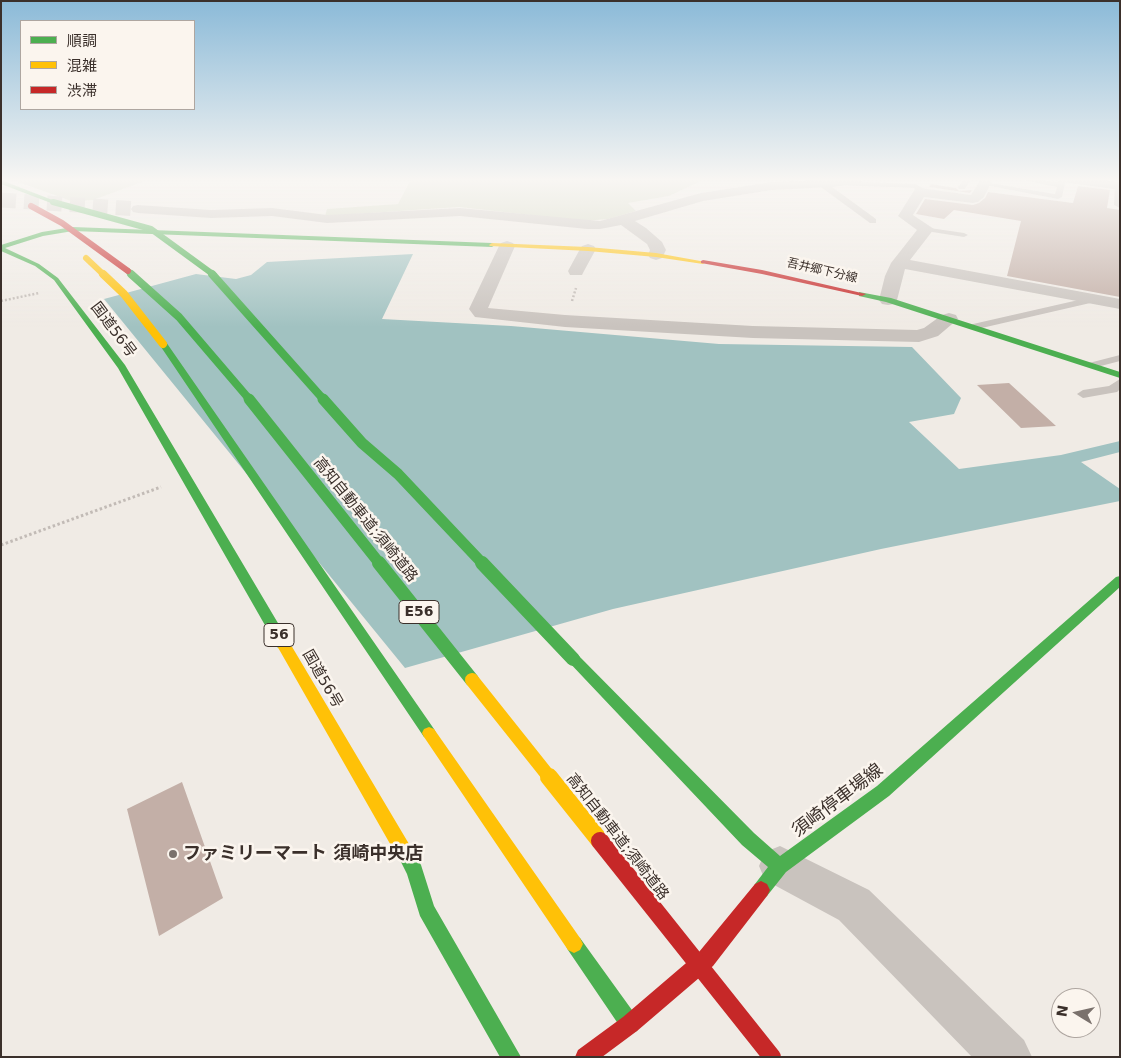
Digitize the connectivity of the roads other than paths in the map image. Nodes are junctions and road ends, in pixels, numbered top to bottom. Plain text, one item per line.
1 (50, 228) edge
2 (70, 228) edge
3 (146, 228) edge
4 (637, 228) edge
5 (926, 229) joint
6 (964, 235) dead end
7 (507, 246) junction
8 (1, 248) edge
9 (588, 249) junction
10 (656, 255) junction
11 (899, 263) junction
12 (576, 271) road end
13 (888, 300) junction
14 (1096, 300) junction
15 (1120, 304) edge
16 (949, 319) junction
17 (974, 327) junction
18 (1120, 358) edge
19 (1092, 365) junction
20 (1120, 375) edge
21 (1120, 382) edge
22 (1083, 394) dead end
23 (1120, 580) edge
24 (780, 866) junction
25 (630, 1024) junction
26 (512, 1057) edge
27 (585, 1057) edge
28 (772, 1057) edge
29 (1007, 1057) edge

1 - 25 main road, bridge
2 - 28 main road, 高知自動車道;須崎道路 / E56, bridge
3 - 24 main road, bridge
4 - 10 street
5 - 6 lane
5 - 11 street
7 - 8 main road, 吾井郷下分線
7 - 9 main road, 吾井郷下分線
7 - 16 street
8 - 26 main road, 国道56号 / 56
9 - 10 main road, 吾井郷下分線
9 - 12 street
10 - 13 main road, 吾井郷下分線
11 - 13 street
11 - 14 street
13 - 16 main road, 吾井郷下分線
14 - 15 street
14 - 17 lane
16 - 17 main road, 吾井郷下分線
17 - 19 main road, 吾井郷下分線
18 - 19 lane
19 - 20 main road, 吾井郷下分線
21 - 22 lane
23 - 24 main road, 須崎停車場線
24 - 25 main road, 須崎停車場線
24 - 29 street
25 - 27 main road, 須崎停車場線

